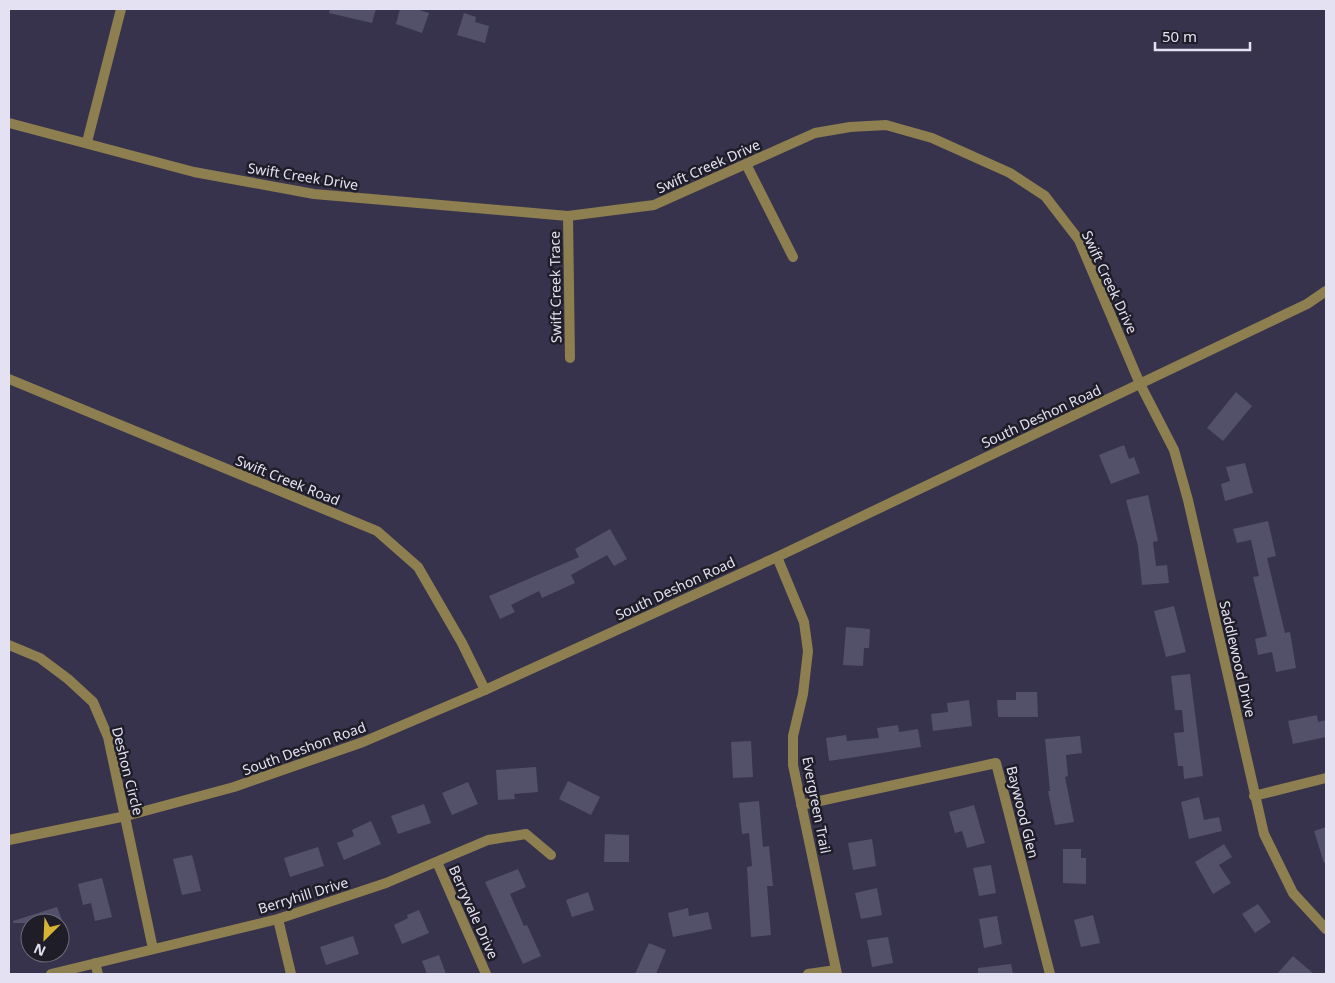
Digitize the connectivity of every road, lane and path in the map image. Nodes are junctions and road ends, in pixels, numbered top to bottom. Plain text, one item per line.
1 (121, 9) edge
2 (9, 123) edge
3 (87, 142) junction
4 (746, 164) junction
5 (568, 216) junction
6 (793, 256) dead end
7 (1326, 291) edge
8 (570, 358) dead end
9 (9, 379) edge
10 (1140, 384) junction
11 (777, 557) junction
12 (9, 645) edge
13 (485, 690) junction
14 (1326, 778) edge
15 (1254, 796) junction
16 (802, 805) junction
17 (126, 816) junction
18 (9, 840) edge
19 (551, 855) dead end
20 (437, 862) junction
21 (278, 919) junction
22 (1326, 929) edge
23 (154, 949) junction
24 (95, 964) junction
25 (836, 972) edge
26 (51, 974) edge
27 (98, 974) edge
28 (291, 974) edge
29 (486, 974) edge
30 (808, 974) edge
31 (1050, 974) edge

1 - 3 street
2 - 3 street, Swift Creek Drive
3 - 5 street, Swift Creek Drive
4 - 5 street, Swift Creek Drive
4 - 6 street
4 - 10 street, Swift Creek Drive
5 - 8 street, Swift Creek Trace
7 - 10 street, South Deshon Road
9 - 13 street, Swift Creek Road
10 - 11 street, South Deshon Road
10 - 15 street, Saddlewood Drive
11 - 13 street, South Deshon Road
11 - 16 street, Evergreen Trail
12 - 17 street, Deshon Circle
13 - 17 street, South Deshon Road
14 - 15 street
15 - 22 street, Saddlewood Drive
16 - 25 street, Evergreen Trail
16 - 31 street, Baywood Glen
17 - 18 street, South Deshon Road
17 - 23 street, Deshon Circle
19 - 20 street, Berryhill Drive
20 - 21 street, Berryhill Drive
20 - 29 street, Berryvale Drive
21 - 23 street, Berryhill Drive
21 - 28 street
23 - 24 street, Berryhill Drive
24 - 26 street, Berryhill Drive
24 - 27 street
25 - 30 street

